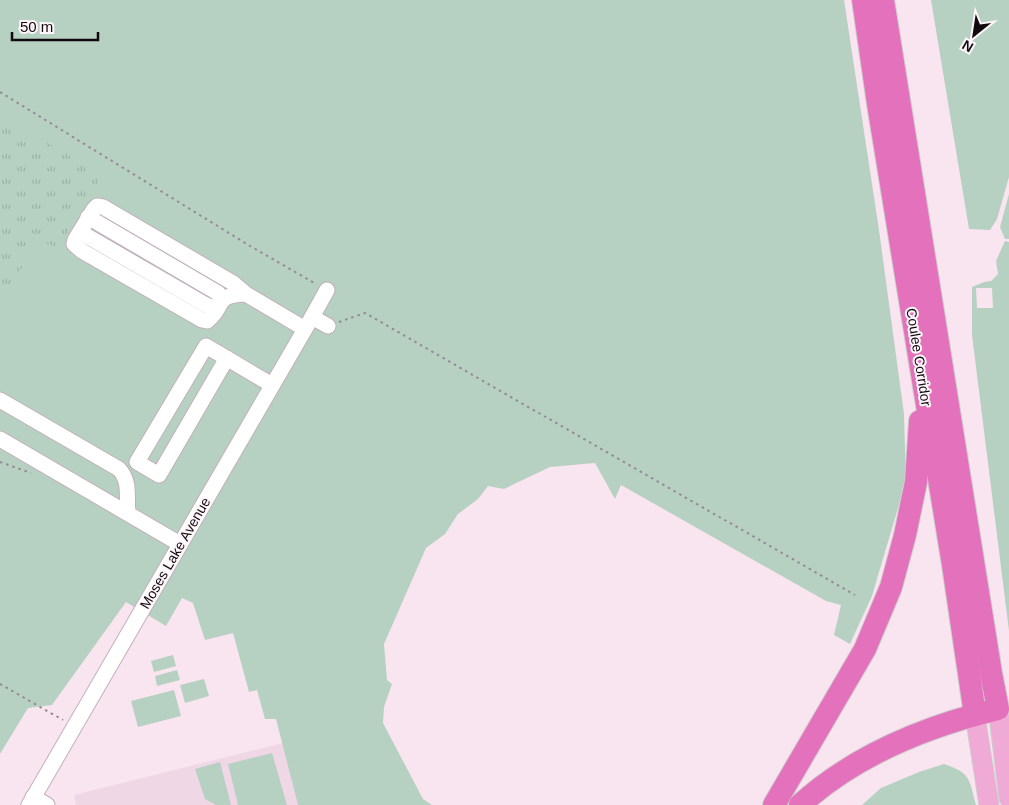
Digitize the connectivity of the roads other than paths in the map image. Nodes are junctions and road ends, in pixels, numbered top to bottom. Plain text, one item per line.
1 (863, 0) edge
2 (883, 0) edge
3 (88, 217) junction
4 (327, 290) road end
5 (246, 294) junction
6 (219, 304) junction
7 (308, 323) junction
8 (328, 326) road end
9 (918, 355) junction
10 (227, 358) junction
11 (272, 385) junction
12 (0, 400) edge
13 (0, 440) edge
14 (128, 513) junction
15 (180, 544) junction
16 (1004, 707) edge
17 (976, 715) junction
18 (871, 756) junction
19 (1009, 798) edge
20 (31, 801) edge
21 (47, 805) edge
22 (774, 805) edge
23 (800, 805) edge
24 (811, 805) edge
25 (988, 805) edge

1 - 9 highway, Coulee Corridor
2 - 16 highway, Coulee Corridor
3 - 5 street
3 - 6 street
3 - 6 street
4 - 7 street, Moses Lake Avenue
5 - 6 street
5 - 7 street
7 - 8 street
7 - 11 street, Moses Lake Avenue
9 - 17 highway, Coulee Corridor
9 - 22 highway
10 - 10 street
10 - 11 street
11 - 15 street, Moses Lake Avenue
12 - 14 street
13 - 14 street
14 - 15 street
15 - 20 street, Moses Lake Avenue
16 - 17 highway
16 - 19 main road
17 - 18 highway
17 - 25 main road
18 - 23 highway
18 - 24 highway
20 - 21 street

